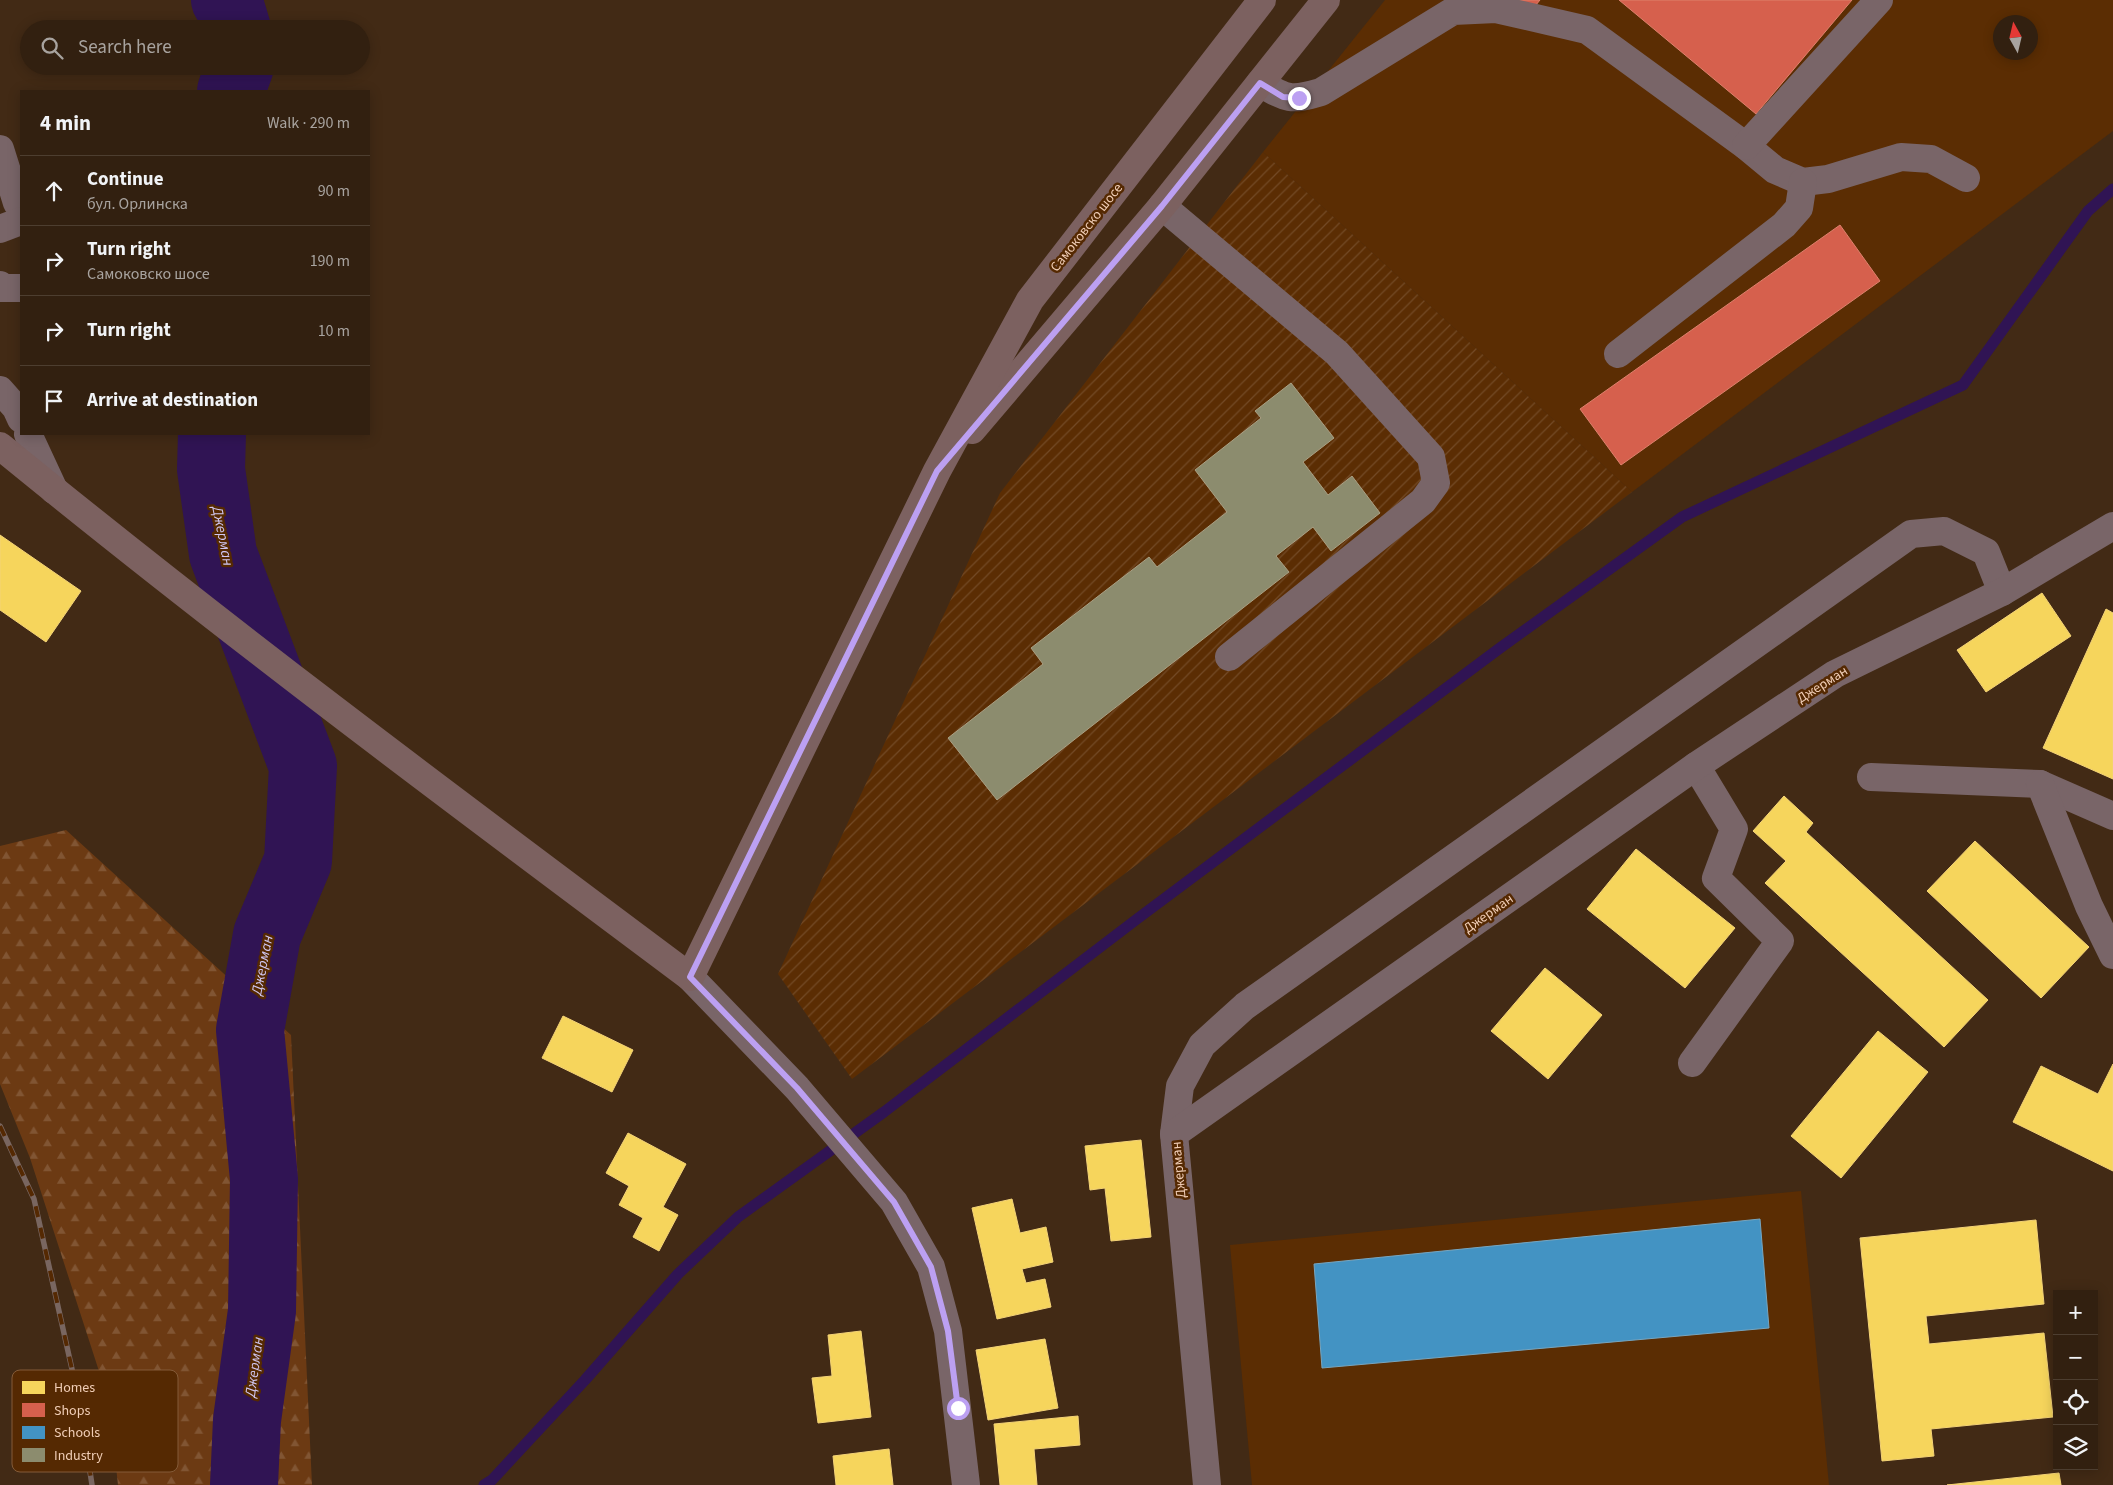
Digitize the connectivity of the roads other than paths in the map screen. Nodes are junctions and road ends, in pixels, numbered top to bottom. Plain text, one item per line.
1 (1262, 0) edge
2 (1326, 0) edge
3 (1879, 0) edge
4 (1260, 83) junction
5 (1746, 146) junction
6 (0, 149) edge
7 (1966, 178) dead end
8 (1802, 182) junction
9 (20, 205) edge
10 (1162, 206) junction
11 (20, 221) edge
12 (0, 229) edge
13 (0, 285) edge
14 (20, 288) edge
15 (1618, 354) dead end
16 (0, 390) edge
17 (20, 417) edge
18 (28, 435) edge
19 (0, 446) edge
20 (937, 471) junction
21 (54, 490) junction
22 (2113, 526) edge
23 (2002, 592) junction
24 (1229, 657) dead end
25 (1696, 766) junction
26 (1871, 777) dead end
27 (2040, 784) junction
28 (2113, 816) edge
29 (2113, 955) edge
30 (690, 977) junction
31 (1692, 1063) dead end
32 (1174, 1134) junction
33 (966, 1485) edge
34 (1207, 1485) edge

1 - 20 main road, Самоковско шосе
2 - 4 main road, Самоковско шосе
3 - 5 street
4 - 5 street
4 - 10 main road, Самоковско шосе
5 - 8 street
6 - 9 street
7 - 8 street
8 - 15 street
10 - 20 main road, Самоковско шосе
10 - 24 street
11 - 12 street
13 - 14 street
16 - 17 street
18 - 21 street
19 - 21 main road
20 - 30 main road, Самоковско шосе
21 - 30 main road
22 - 23 street, Джерман
23 - 25 street, Джерман
23 - 32 street
25 - 31 street
25 - 32 street, Джерман
26 - 27 street
27 - 28 street
27 - 29 street
30 - 33 street
32 - 34 street, Джерман

